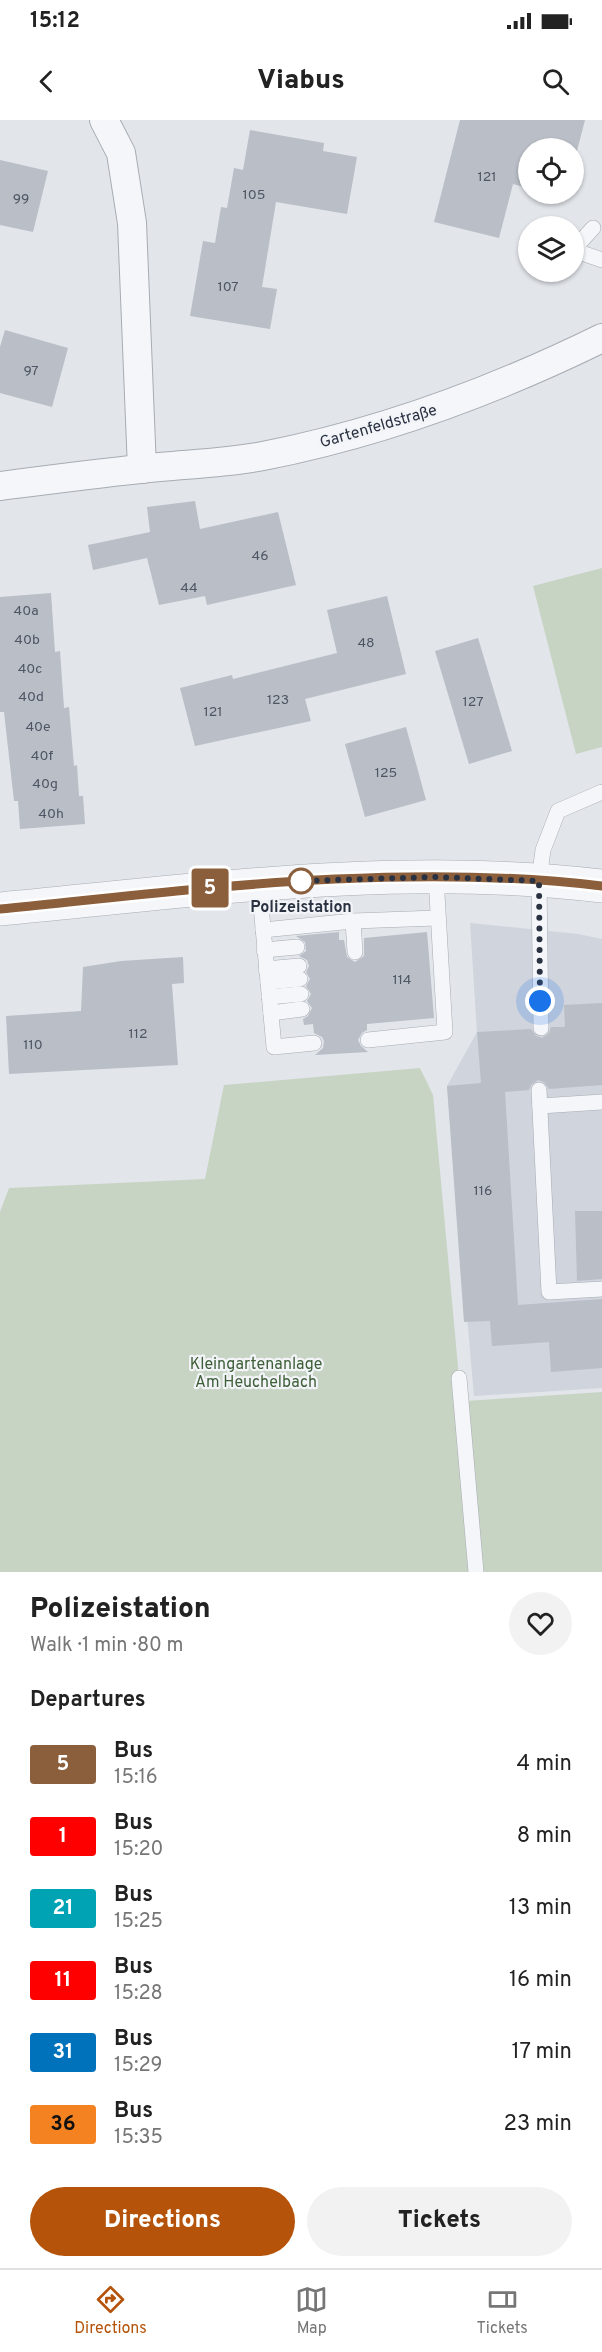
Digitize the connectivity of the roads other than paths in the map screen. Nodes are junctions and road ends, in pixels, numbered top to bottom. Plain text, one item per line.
1 (104, 120) edge
2 (593, 228) dead end
3 (584, 238) edge
4 (584, 254) edge
5 (602, 260) edge
6 (602, 338) edge
7 (142, 469) junction
8 (0, 486) edge
9 (602, 792) edge
10 (436, 877) junction
11 (539, 881) junction
12 (259, 884) junction
13 (602, 886) edge
14 (0, 909) edge
15 (437, 918) junction
16 (353, 921) junction
17 (263, 930) junction
18 (350, 945) dead end
19 (297, 947) dead end
20 (264, 950) junction
21 (268, 990) junction
22 (541, 1028) dead end
23 (368, 1040) dead end
24 (314, 1043) dead end
25 (539, 1090) dead end
26 (602, 1102) edge
27 (540, 1106) junction
28 (602, 1289) edge
29 (459, 1378) dead end
30 (476, 1572) edge

1 - 7 street
2 - 3 lane
4 - 5 lane
6 - 7 street, Gartenfeldstraße
7 - 8 street, Gartenfeldstraße
9 - 11 lane
10 - 11 street
10 - 12 street
10 - 15 lane
11 - 13 street
11 - 22 lane
12 - 14 street
12 - 17 lane
15 - 16 lane
15 - 23 lane
16 - 17 lane
16 - 18 lane
17 - 20 lane
19 - 20 lane
20 - 21 lane
21 - 21 lane
21 - 24 lane
25 - 27 lane
26 - 27 lane
27 - 28 lane
29 - 30 lane

